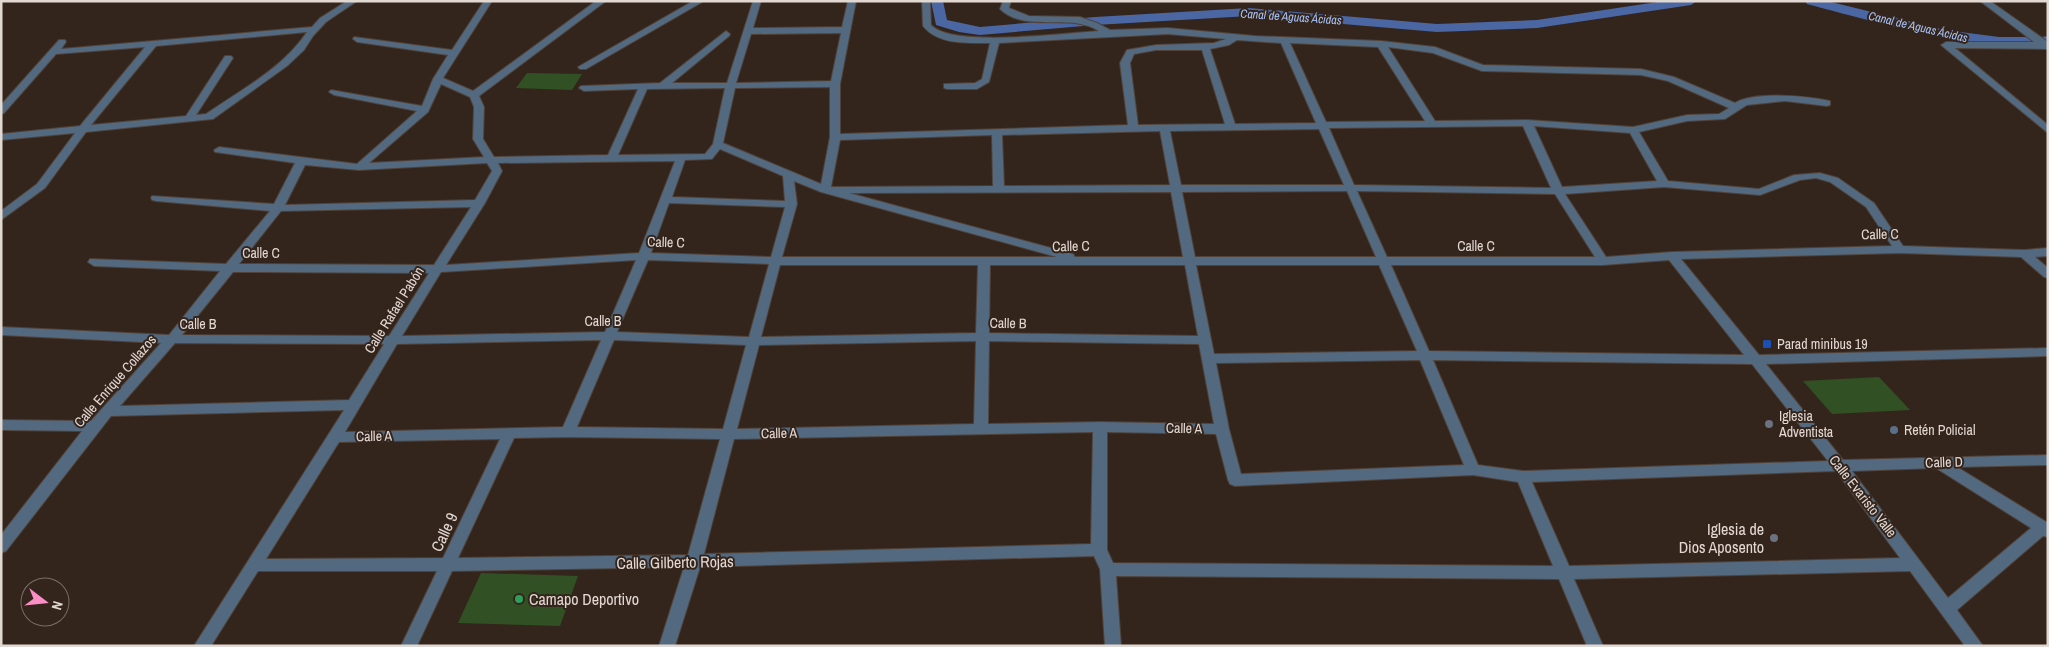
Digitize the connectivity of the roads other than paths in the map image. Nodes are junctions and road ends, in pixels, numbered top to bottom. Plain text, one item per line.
1 (353, 1) edge
2 (488, 1) edge
3 (602, 1) edge
4 (700, 1) edge
5 (757, 1) edge
6 (852, 1) edge
7 (926, 1) edge
8 (1007, 1) edge
9 (1984, 1) edge
10 (315, 29) junction
11 (845, 30) junction
12 (748, 31) junction
13 (1108, 33) junction
14 (726, 34) dead end
15 (1236, 38) junction
16 (357, 39) dead end
17 (994, 39) junction
18 (1284, 39) junction
19 (62, 42) dead end
20 (153, 43) junction
21 (1381, 44) junction
22 (1206, 46) junction
23 (2046, 46) edge
24 (53, 52) junction
25 (453, 52) junction
26 (228, 58) dead end
27 (583, 67) dead end
28 (438, 79) junction
29 (835, 84) junction
30 (644, 86) junction
31 (663, 86) junction
32 (947, 86) dead end
33 (730, 87) junction
34 (584, 88) dead end
35 (334, 92) dead end
36 (474, 95) junction
37 (1827, 103) dead end
38 (1735, 107) junction
39 (1, 110) edge
40 (425, 110) junction
41 (189, 119) junction
42 (1526, 123) junction
43 (1432, 124) junction
44 (1231, 126) junction
45 (1324, 126) junction
46 (1164, 127) junction
47 (1132, 128) junction
48 (83, 129) junction
49 (1633, 130) junction
50 (2048, 130) edge
51 (997, 132) junction
52 (1, 137) edge
53 (835, 137) junction
54 (718, 144) junction
55 (219, 150) dead end
56 (681, 158) junction
57 (611, 159) junction
58 (488, 160) junction
59 (301, 161) junction
60 (359, 167) junction
61 (788, 175) junction
62 (1664, 184) junction
63 (1176, 188) junction
64 (1349, 188) junction
65 (824, 190) junction
66 (1000, 190) junction
67 (1558, 191) junction
68 (156, 198) dead end
69 (666, 200) junction
70 (480, 204) junction
71 (791, 204) junction
72 (278, 208) junction
73 (1, 217) edge
74 (1900, 248) junction
75 (2048, 252) edge
76 (2024, 254) junction
77 (644, 256) junction
78 (1672, 256) junction
79 (1382, 260) junction
80 (776, 261) junction
81 (1082, 261) junction
82 (1189, 261) junction
83 (1602, 261) junction
84 (94, 262) dead end
85 (984, 262) junction
86 (227, 268) junction
87 (437, 269) junction
88 (2048, 274) edge
89 (1, 331) edge
90 (610, 336) junction
91 (983, 338) junction
92 (172, 339) junction
93 (393, 340) junction
94 (1205, 340) junction
95 (753, 341) junction
96 (2048, 352) edge
97 (1424, 355) junction
98 (1209, 359) junction
99 (1755, 360) junction
100 (353, 405) junction
101 (107, 412) junction
102 (1, 425) edge
103 (94, 426) junction
104 (1100, 427) junction
105 (981, 428) junction
106 (1222, 429) junction
107 (568, 432) junction
108 (510, 433) junction
109 (728, 434) junction
110 (336, 437) junction
111 (2048, 460) edge
112 (1938, 462) junction
113 (1841, 467) junction
114 (1473, 470) junction
115 (1523, 477) junction
116 (2045, 529) edge
117 (1, 547) edge
118 (1099, 550) junction
119 (694, 562) junction
120 (1915, 564) junction
121 (252, 565) junction
122 (447, 566) junction
123 (1108, 569) junction
124 (1564, 573) junction
125 (1948, 608) junction
126 (202, 646) edge
127 (409, 646) edge
128 (667, 646) edge
129 (1113, 646) edge
130 (1595, 646) edge
131 (1975, 646) edge

1 - 10 street
2 - 25 street
3 - 36 street
4 - 27 street
5 - 12 street
6 - 11 street
7 - 17 street
8 - 13 street
9 - 23 street
10 - 20 street
10 - 41 street
11 - 12 street
11 - 29 street
12 - 33 street
13 - 15 street
13 - 17 street
14 - 31 street
15 - 18 street
15 - 22 street
16 - 25 street
17 - 32 street
18 - 21 street
18 - 45 street
19 - 24 street
20 - 24 street
20 - 48 street
21 - 38 street
21 - 43 street
22 - 44 street
22 - 47 street
23 - 50 street
24 - 39 street
25 - 28 street
26 - 41 street
28 - 36 street
28 - 40 street
29 - 33 street
29 - 53 street
30 - 31 street
30 - 34 street
30 - 57 street
31 - 33 street
33 - 54 street
35 - 40 street
36 - 58 street, Calle Rafael Pabón
37 - 38 street
38 - 49 street
40 - 60 street
41 - 48 street
42 - 43 street
42 - 49 street
42 - 67 street
43 - 45 street
44 - 45 street
44 - 46 street
45 - 64 street
46 - 47 street
46 - 63 street
47 - 51 street
48 - 52 street
48 - 73 street
49 - 62 street
51 - 53 street
51 - 66 street
53 - 65 street
54 - 56 street
54 - 61 street
55 - 59 street
56 - 57 street
56 - 69 street
57 - 58 street
58 - 60 street
58 - 70 street, Calle Rafael Pabón
59 - 60 street
59 - 72 street, Calle Enrique Collazos
61 - 65 street
61 - 71 street
62 - 67 street
62 - 74 street
63 - 64 street
63 - 66 street
63 - 82 street
64 - 67 street
64 - 79 street
65 - 66 street
65 - 81 street
67 - 83 street
68 - 72 street
69 - 71 street
69 - 77 street
70 - 72 street
70 - 87 street, Calle Rafael Pabón
71 - 80 street
72 - 86 street, Calle Enrique Collazos
74 - 76 street, Calle C
74 - 78 street, Calle C
75 - 76 street, Calle C
76 - 88 street
77 - 80 street, Calle C
77 - 87 street, Calle C
77 - 90 street
78 - 83 street, Calle C
78 - 99 street, Calle Evaristo Valle
79 - 82 street, Calle C
79 - 83 street, Calle C
79 - 97 street
80 - 85 street, Calle C
80 - 95 street
81 - 82 street, Calle C
81 - 85 street, Calle C
82 - 94 street
84 - 86 street, Calle C
85 - 91 street
86 - 87 street, Calle C
86 - 92 street, Calle Enrique Collazos
87 - 93 street, Calle Rafael Pabón
89 - 92 street, Calle B
90 - 93 street, Calle B
90 - 95 street, Calle B
90 - 107 street
91 - 94 street, Calle B
91 - 95 street, Calle B
91 - 105 street
92 - 93 street, Calle B
92 - 101 street, Calle Enrique Collazos
93 - 100 street, Calle Rafael Pabón
94 - 98 street
95 - 109 street
96 - 99 street
97 - 98 street
97 - 99 street
97 - 114 street
98 - 106 street
99 - 113 street, Calle Evaristo Valle
100 - 101 street
100 - 110 street, Calle Rafael Pabón
101 - 103 street, Calle Enrique Collazos
102 - 103 street
103 - 117 street, Calle Enrique Collazos
104 - 105 street, Calle A
104 - 106 street, Calle A
104 - 118 street
105 - 109 street, Calle A
106 - 114 street, Calle D
107 - 108 street, Calle A
107 - 109 street, Calle A
108 - 110 street, Calle A
108 - 122 street, Calle 9
109 - 119 street
110 - 121 street, Calle Rafael Pabón
111 - 112 street, Calle D
112 - 113 street, Calle D
112 - 116 street
113 - 115 street, Calle D
113 - 120 street, Calle Evaristo Valle
114 - 115 street, Calle D
115 - 124 street
116 - 125 street
118 - 119 street, Calle Gilberto Rojas
118 - 123 street
119 - 122 street, Calle Gilberto Rojas
119 - 128 street
120 - 124 street
120 - 125 street, Calle Evaristo Valle
121 - 122 street, Calle Gilberto Rojas
121 - 126 street, Calle Rafael Pabón
122 - 127 street, Calle 9
123 - 124 street
123 - 129 street
124 - 130 street
125 - 131 street, Calle Evaristo Valle

